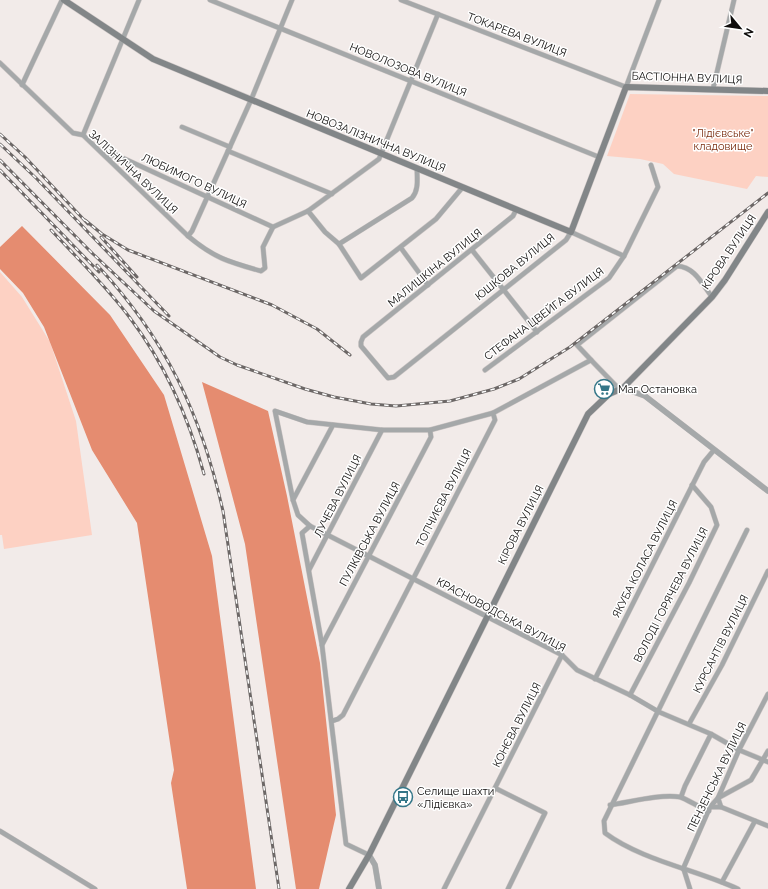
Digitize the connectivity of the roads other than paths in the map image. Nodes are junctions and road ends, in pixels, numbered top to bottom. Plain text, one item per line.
1 (63, 0) edge
2 (139, 0) edge
3 (210, 0) edge
4 (292, 0) edge
5 (401, 0) edge
6 (659, 0) edge
7 (734, 0) edge
8 (438, 14) junction
9 (280, 28) junction
10 (123, 40) junction
11 (0, 63) edge
12 (411, 81) junction
13 (22, 85) junction
14 (626, 87) junction
15 (713, 89) junction
16 (768, 91) edge
17 (251, 100) junction
18 (182, 127) dead end
19 (82, 135) junction
20 (229, 149) junction
21 (382, 155) junction
22 (599, 157) junction
23 (108, 158) junction
24 (651, 165) dead end
25 (417, 169) junction
26 (462, 188) junction
27 (332, 194) junction
28 (208, 197) junction
29 (516, 210) junction
30 (308, 211) junction
31 (768, 212) edge
32 (273, 228) junction
33 (571, 232) junction
34 (188, 236) junction
35 (340, 244) junction
36 (401, 248) junction
37 (472, 250) junction
38 (624, 256) junction
39 (428, 285) junction
40 (503, 289) junction
41 (712, 297) junction
42 (537, 332) junction
43 (363, 337) joint
44 (591, 360) junction
45 (486, 370) dead end
46 (621, 389) junction
47 (493, 413) junction
48 (333, 424) junction
49 (382, 430) junction
50 (430, 430) junction
51 (714, 450) junction
52 (692, 485) junction
53 (768, 491) edge
54 (293, 500) junction
55 (310, 526) junction
56 (747, 530) dead end
57 (327, 536) junction
58 (368, 557) junction
59 (309, 571) junction
60 (768, 571) edge
61 (412, 579) junction
62 (487, 616) junction
63 (322, 645) junction
64 (562, 656) junction
65 (595, 679) junction
66 (768, 694) edge
67 (630, 695) junction
68 (659, 712) junction
69 (332, 721) junction
70 (689, 724) junction
71 (711, 734) junction
72 (739, 750) junction
73 (768, 751) edge
74 (766, 761) edge
75 (495, 788) junction
76 (681, 797) junction
77 (718, 798) junction
78 (610, 805) junction
79 (721, 807) junction
80 (710, 809) junction
81 (755, 821) junction
82 (768, 826) edge
83 (0, 831) edge
84 (369, 855) junction
85 (684, 870) junction
86 (722, 882) junction
87 (95, 889) edge
88 (349, 889) edge
89 (379, 889) edge
90 (444, 889) edge
91 (508, 889) edge
92 (690, 889) edge
93 (738, 889) edge

1 - 10 main road, НОВОЗАЛІЗНИЧНА ВУЛИЦЯ
1 - 13 street
2 - 10 street
3 - 9 street, НОВОЛОЗОВА ВУЛИЦЯ
4 - 9 street
5 - 8 street, ТОКАРЕВА ВУЛИЦЯ
6 - 14 street, БАСТІОННА ВУЛИЦЯ
7 - 15 street
8 - 12 street
8 - 14 street, ТОКАРЕВА ВУЛИЦЯ
9 - 12 street, НОВОЛОЗОВА ВУЛИЦЯ
9 - 17 street
10 - 17 main road, НОВОЗАЛІЗНИЧНА ВУЛИЦЯ
10 - 19 street
11 - 13 street, ЗАЛІЗНИЧНА ВУЛИЦЯ
12 - 21 street
12 - 22 street, НОВОЛОЗОВА ВУЛИЦЯ
13 - 19 street, ЗАЛІЗНИЧНА ВУЛИЦЯ
14 - 15 main road, БАСТІОННА ВУЛИЦЯ
14 - 22 main road, ЮШКОВА ВУЛИЦЯ
15 - 16 main road, БАСТІОННА ВУЛИЦЯ
17 - 20 street
17 - 21 main road, НОВОЗАЛІЗНИЧНА ВУЛИЦЯ
18 - 20 street
19 - 23 street, ЗАЛІЗНИЧНА ВУЛИЦЯ
20 - 27 street
20 - 28 street
21 - 25 main road, НОВОЗАЛІЗНИЧНА ВУЛИЦЯ
21 - 27 street
22 - 33 main road, ЮШКОВА ВУЛИЦЯ
23 - 28 street, ЛЮБИМОГО ВУЛИЦЯ
23 - 34 street, ЗАЛІЗНИЧНА ВУЛИЦЯ
24 - 38 street, СТЕФАНА ЦВЕЙГА ВУЛИЦЯ
25 - 26 main road, НОВОЗАЛІЗНИЧНА ВУЛИЦЯ
25 - 35 street
26 - 29 main road, НОВОЗАЛІЗНИЧНА ВУЛИЦЯ
26 - 36 street
27 - 30 street
28 - 32 street, ЛЮБИМОГО ВУЛИЦЯ
28 - 34 street
29 - 33 main road, НОВОЗАЛІЗНИЧНА ВУЛИЦЯ
29 - 37 street, МАЛИШКІНА ВУЛИЦЯ
30 - 32 street
30 - 35 street
31 - 41 main road, КІРОВА ВУЛИЦЯ
32 - 34 street, ЗАЛІЗНИЧНА ВУЛИЦЯ
33 - 38 street, НОВОЗАЛІЗНИЧНА ВУЛИЦЯ
33 - 40 street, ЮШКОВА ВУЛИЦЯ
35 - 36 street
36 - 39 street
37 - 39 street, МАЛИШКІНА ВУЛИЦЯ
37 - 40 street
38 - 42 street, СТЕФАНА ЦВЕЙГА ВУЛИЦЯ
39 - 43 street, МАЛИШКІНА ВУЛИЦЯ
40 - 42 street
40 - 43 street, ЮШКОВА ВУЛИЦЯ
41 - 44 street
41 - 46 main road, КІРОВА ВУЛИЦЯ
42 - 45 street, СТЕФАНА ЦВЕЙГА ВУЛИЦЯ
44 - 46 street
44 - 47 street
46 - 51 street
46 - 62 main road, КІРОВА ВУЛИЦЯ
47 - 50 street
47 - 61 street, ТОПЧИЄВА ВУЛИЦЯ
48 - 49 street
48 - 54 street
48 - 54 street, КРАСНОВОДСЬКА ВУЛИЦЯ
49 - 50 street
49 - 57 street, ЛУЧЕВА ВУЛИЦЯ
50 - 58 street, ПУЛКІВСЬКА ВУЛИЦЯ
51 - 52 street, ЯКУБА КОЛАСА ВУЛИЦЯ
51 - 53 street
52 - 65 street, ЯКУБА КОЛАСА ВУЛИЦЯ
52 - 67 street, ВОЛОДІ ГОРЯЧЕВА ВУЛИЦЯ
54 - 55 street, КРАСНОВОДСЬКА ВУЛИЦЯ
55 - 57 street, КРАСНОВОДСЬКА ВУЛИЦЯ
55 - 59 street
56 - 68 street
57 - 58 street, КРАСНОВОДСЬКА ВУЛИЦЯ
57 - 59 street, ЛУЧЕВА ВУЛИЦЯ
58 - 61 street, КРАСНОВОДСЬКА ВУЛИЦЯ
58 - 63 street, ПУЛКІВСЬКА ВУЛИЦЯ
59 - 63 street
60 - 70 street, КУРСАНТІВ ВУЛИЦЯ
61 - 62 street, КРАСНОВОДСЬКА ВУЛИЦЯ
61 - 69 street, ТОПЧИЄВА ВУЛИЦЯ
62 - 64 street, КРАСНОВОДСЬКА ВУЛИЦЯ
62 - 84 main road, КІРОВА ВУЛИЦЯ
63 - 69 street
64 - 65 street, КРАСНОВОДСЬКА ВУЛИЦЯ
64 - 75 street, КОНЄВА ВУЛИЦЯ
65 - 67 street, КРАСНОВОДСЬКА ВУЛИЦЯ
66 - 72 street, ПЕНЗЕНСЬКА ВУЛИЦЯ
67 - 68 street, КРАСНОВОДСЬКА ВУЛИЦЯ
68 - 70 street, КРАСНОВОДСЬКА ВУЛИЦЯ
68 - 78 street
69 - 84 street
70 - 71 street, КРАСНОВОДСЬКА ВУЛИЦЯ
71 - 72 street, КРАСНОВОДСЬКА ВУЛИЦЯ
71 - 76 street
72 - 74 street, КРАСНОВОДСЬКА ВУЛИЦЯ
72 - 77 street, ПЕНЗЕНСЬКА ВУЛИЦЯ
73 - 74 street
74 - 77 street
75 - 90 street, КОНЄВА ВУЛИЦЯ
75 - 91 street
76 - 78 street
76 - 80 street
77 - 79 street
77 - 80 street, ПЕНЗЕНСЬКА ВУЛИЦЯ
78 - 85 street
79 - 80 street
79 - 81 street
80 - 85 street, ПЕНЗЕНСЬКА ВУЛИЦЯ
81 - 82 street
81 - 86 street
83 - 87 street
84 - 88 main road, КІРОВА ВУЛИЦЯ
84 - 89 street
85 - 86 street
85 - 92 street
86 - 93 street

